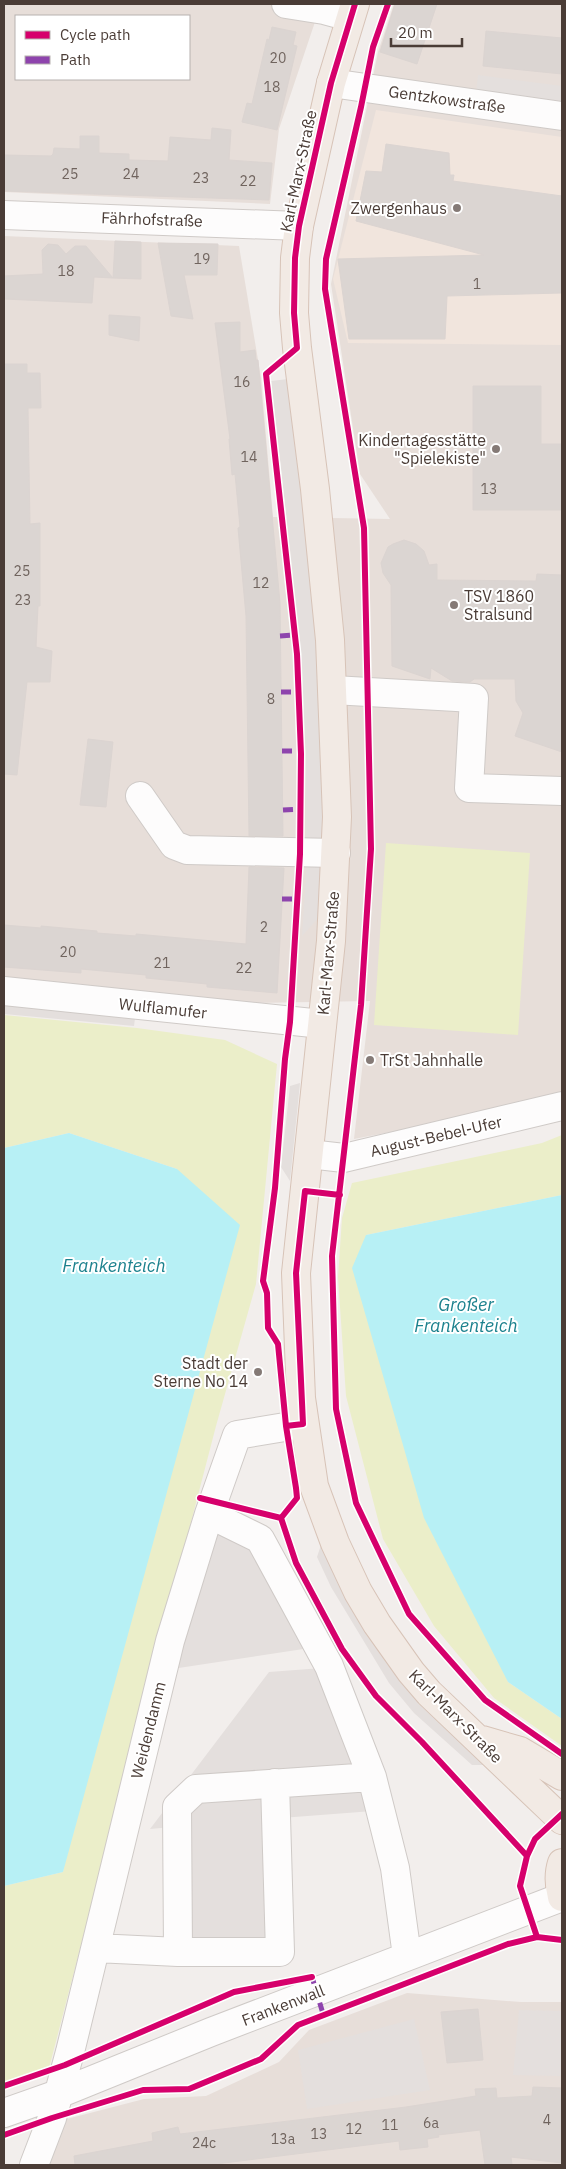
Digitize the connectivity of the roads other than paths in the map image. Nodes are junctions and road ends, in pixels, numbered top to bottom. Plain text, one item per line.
1 (286, 4) edge
2 (353, 10) edge
3 (331, 83) junction
4 (562, 116) edge
5 (4, 215) edge
6 (299, 226) junction
7 (333, 690) junction
8 (562, 791) edge
9 (140, 796) dead end
10 (336, 853) junction
11 (4, 991) edge
12 (322, 1024) junction
13 (562, 1106) edge
14 (309, 1154) junction
15 (303, 1424) junction
16 (209, 1514) junction
17 (474, 1738) junction
18 (562, 1776) edge
19 (372, 1777) junction
20 (275, 1783) junction
21 (562, 1820) edge
22 (562, 1863) edge
23 (562, 1897) edge
24 (96, 1948) junction
25 (178, 1952) junction
26 (407, 1956) junction
27 (58, 2094) junction
28 (4, 2113) edge
29 (34, 2165) edge

1 - 2 street
2 - 3 main road, Karl-Marx-Straße
3 - 4 street, Gentzkowstraße
3 - 6 main road, Karl-Marx-Straße
5 - 6 street, Fährhofstraße
6 - 7 main road, Karl-Marx-Straße
7 - 8 street
7 - 10 main road, Karl-Marx-Straße
9 - 10 street
10 - 12 main road, Karl-Marx-Straße
11 - 12 street, Wulflamufer
12 - 14 main road, Karl-Marx-Straße
13 - 14 street, August-Bebel-Ufer
14 - 15 main road, Karl-Marx-Straße
15 - 16 street, Weidendamm
15 - 17 main road, Karl-Marx-Straße
16 - 19 street
16 - 24 street, Weidendamm
17 - 18 main road
17 - 21 main road, Karl-Marx-Straße
19 - 20 street
19 - 26 street
20 - 25 street
20 - 25 street
22 - 23 main road
23 - 26 street, Frankenwall
24 - 25 street
24 - 27 street, Weidendamm
26 - 27 street, Frankenwall
27 - 28 street, Frankenwall
27 - 29 street, Weidendamm

